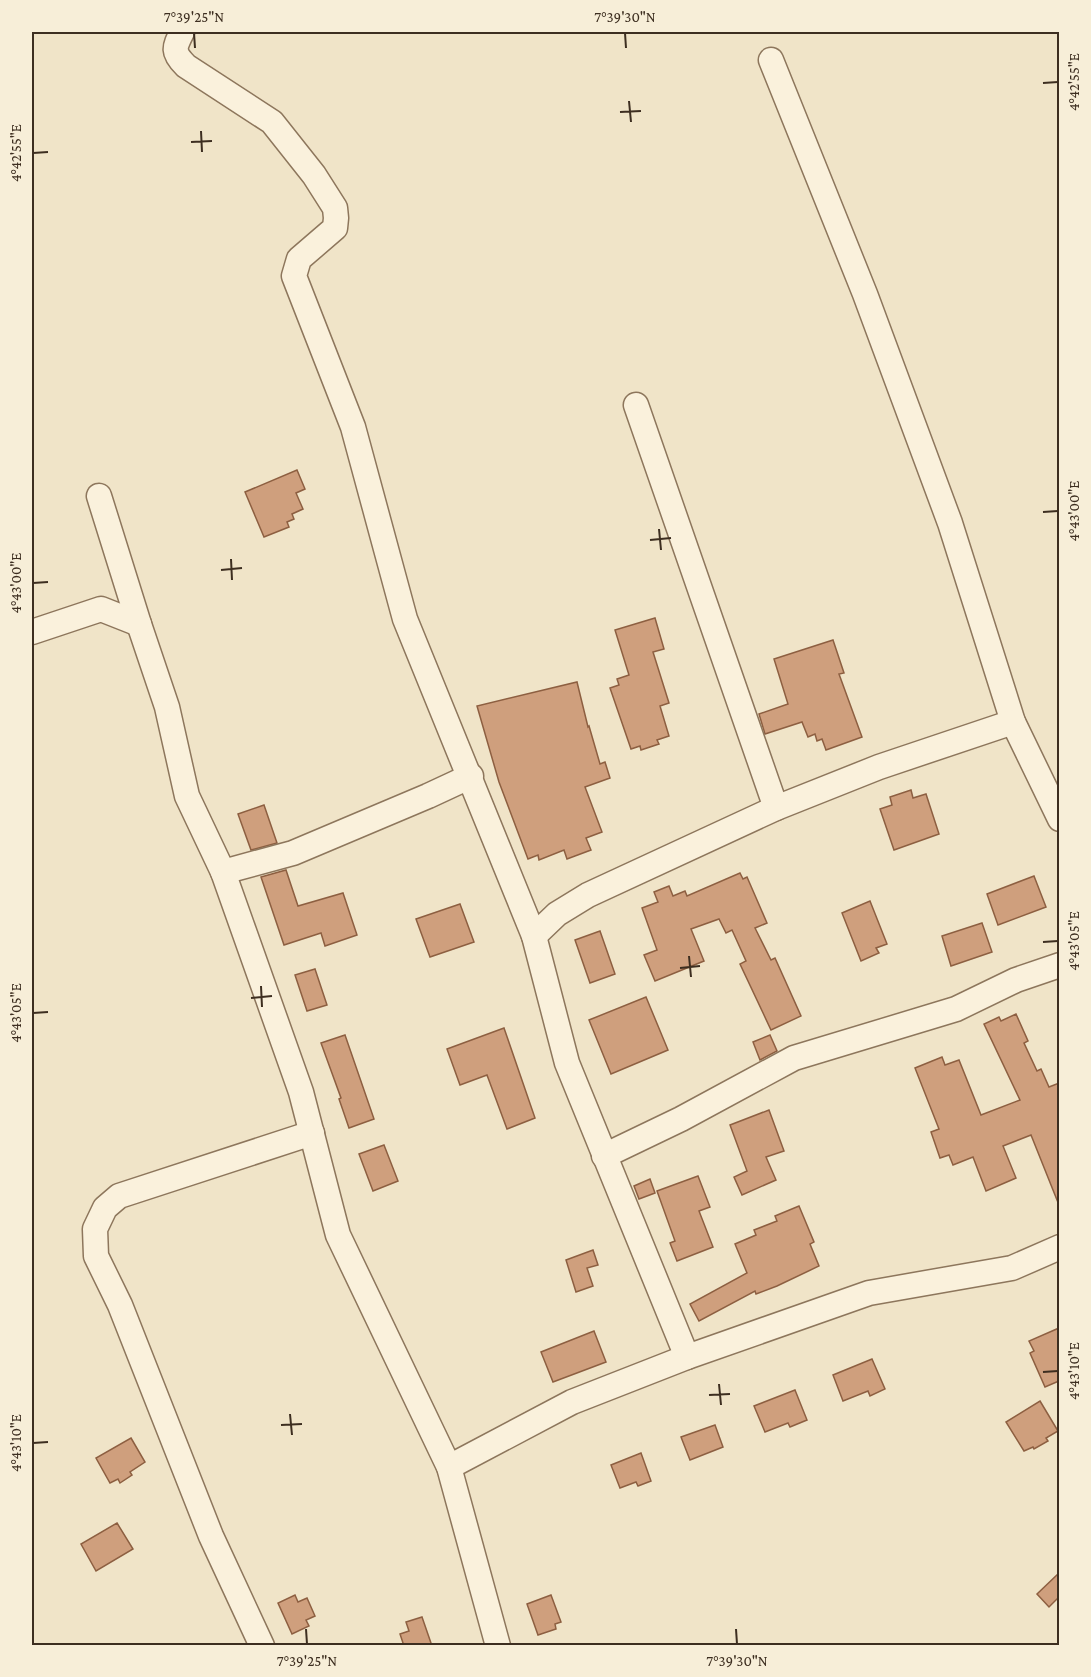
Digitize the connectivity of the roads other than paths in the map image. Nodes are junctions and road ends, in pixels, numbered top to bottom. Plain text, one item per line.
1 (182, 32) edge
2 (771, 60) dead end
3 (636, 405) dead end
4 (99, 496) dead end
5 (139, 624) junction
6 (32, 632) edge
7 (1013, 722) junction
8 (471, 776) junction
9 (776, 808) junction
10 (1059, 819) edge
11 (223, 872) junction
12 (534, 936) junction
13 (1059, 965) edge
14 (312, 1133) junction
15 (604, 1156) junction
16 (1059, 1247) edge
17 (687, 1356) junction
18 (449, 1467) junction
19 (262, 1646) edge
20 (498, 1646) edge

1 - 8 street
2 - 7 street
3 - 9 street
4 - 5 street
5 - 6 street
5 - 11 street
7 - 9 street
7 - 10 street
8 - 11 street
8 - 12 street
9 - 12 street
11 - 14 street
12 - 15 street
13 - 15 street
14 - 18 street
14 - 19 street
15 - 17 street
16 - 17 street
17 - 18 street
18 - 20 street

